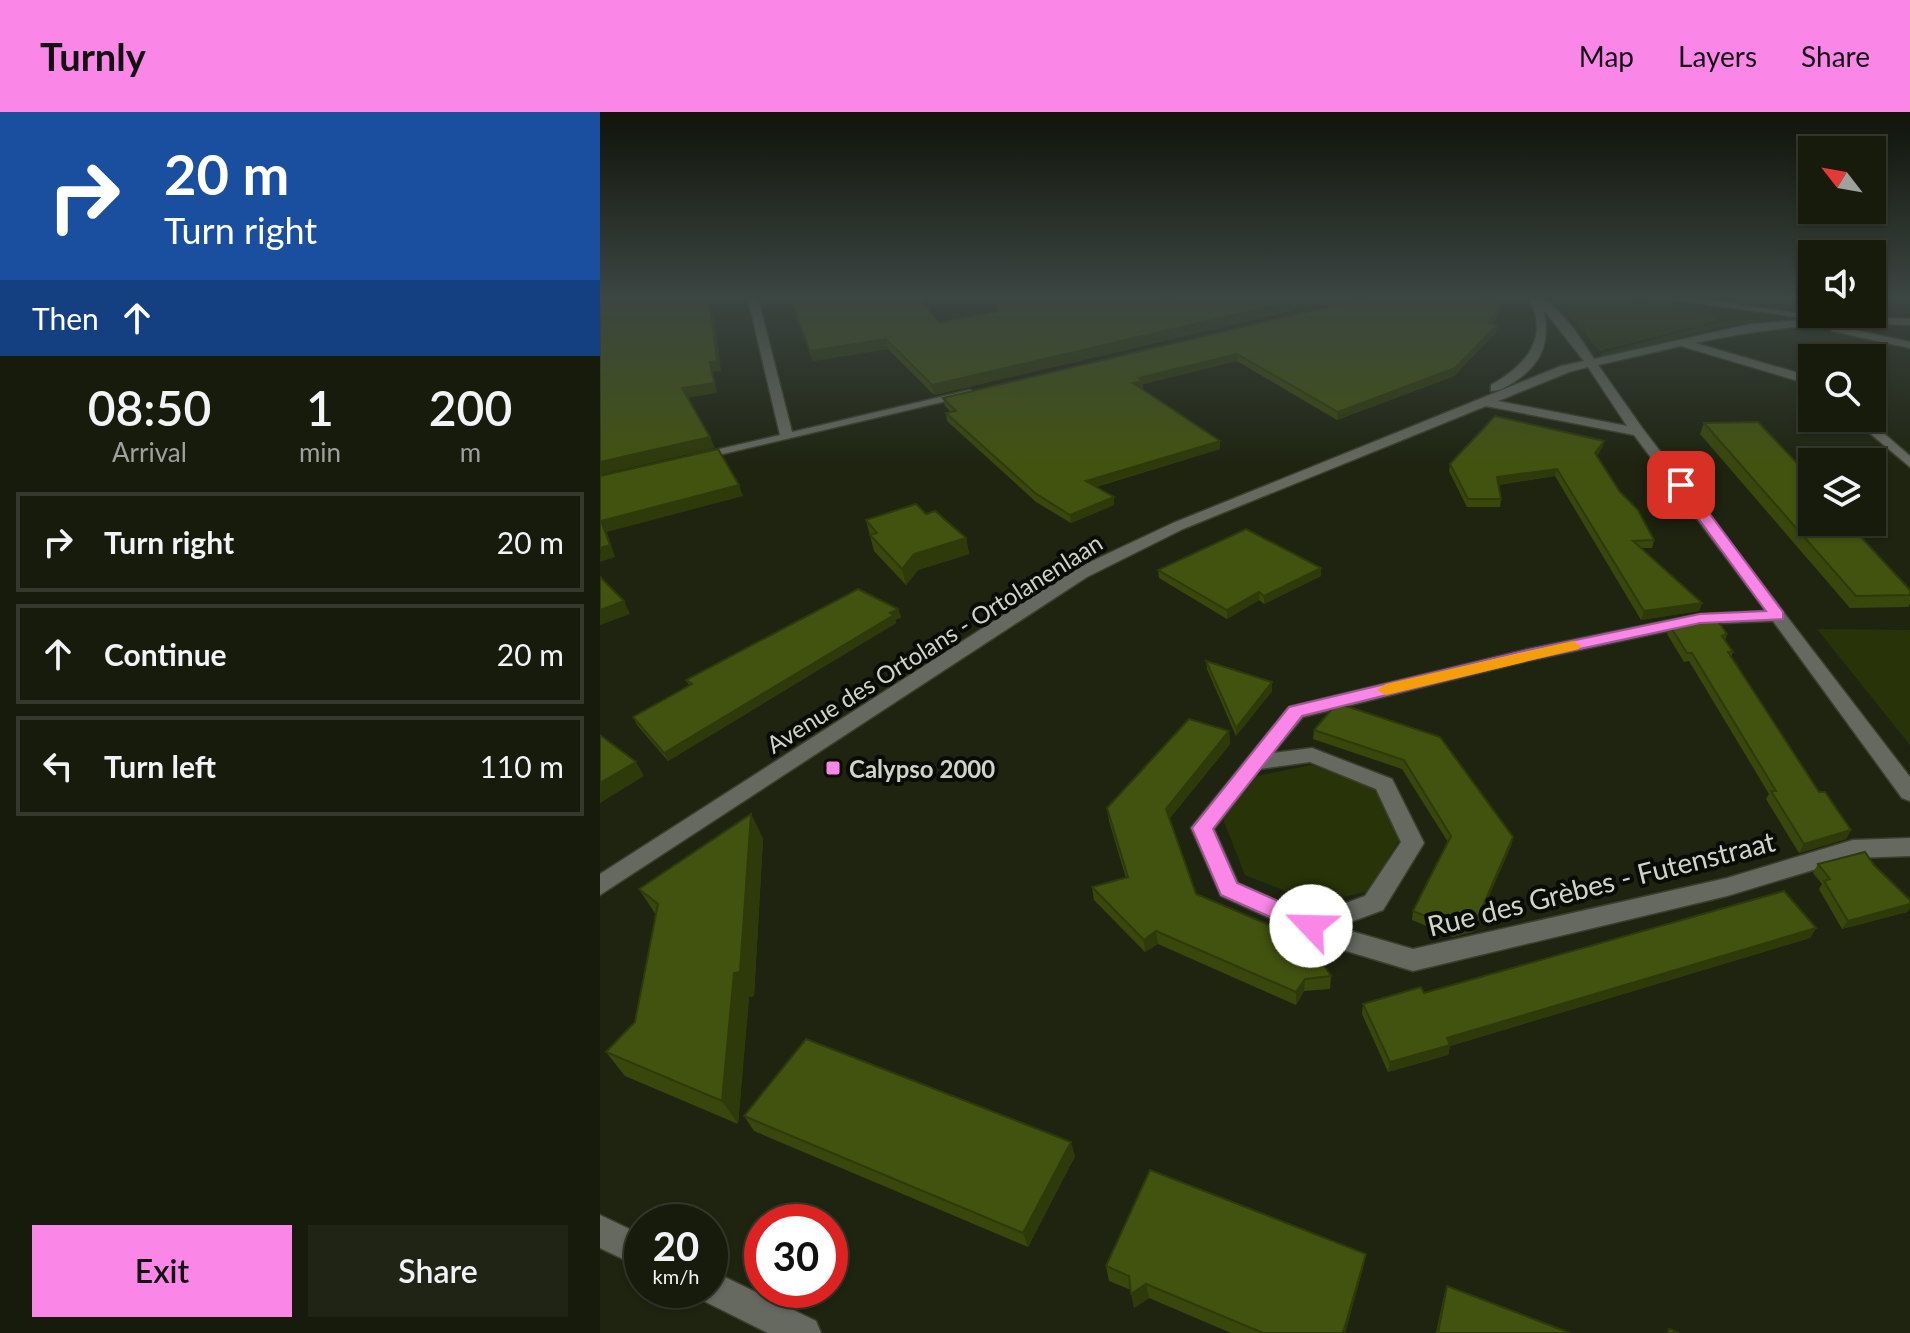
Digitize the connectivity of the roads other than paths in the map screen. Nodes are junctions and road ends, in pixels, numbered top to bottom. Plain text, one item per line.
1 (766, 352) edge
2 (1544, 352) edge
3 (1567, 352) edge
4 (1583, 352) edge
5 (1616, 352) edge
6 (1713, 352) edge
7 (1586, 356) junction
8 (1798, 377) edge
9 (986, 390) edge
10 (1485, 400) junction
11 (1638, 432) junction
12 (1874, 432) edge
13 (787, 437) junction
14 (1910, 463) edge
15 (673, 464) edge
16 (1777, 616) junction
17 (1254, 763) junction
18 (1910, 793) edge
19 (1910, 847) edge
20 (600, 886) edge
21 (1311, 926) junction
22 (600, 1231) edge
23 (624, 1243) edge
24 (728, 1295) edge
25 (804, 1333) edge

1 - 13 street
2 - 10 street, Avenue des Ortolans - Ortolanenlaan
3 - 7 street
4 - 7 street
5 - 7 street, Avenue des Ortolans - Ortolanenlaan
6 - 8 street
7 - 10 street, Avenue des Ortolans - Ortolanenlaan
7 - 11 street
9 - 13 street
10 - 11 street
10 - 20 street, Avenue des Ortolans - Ortolanenlaan
11 - 16 street
12 - 14 street
13 - 15 street
16 - 17 street
16 - 18 street
17 - 21 street
17 - 21 street
19 - 21 street, Rue des Grèbes - Futenstraat
22 - 23 street
24 - 25 street

